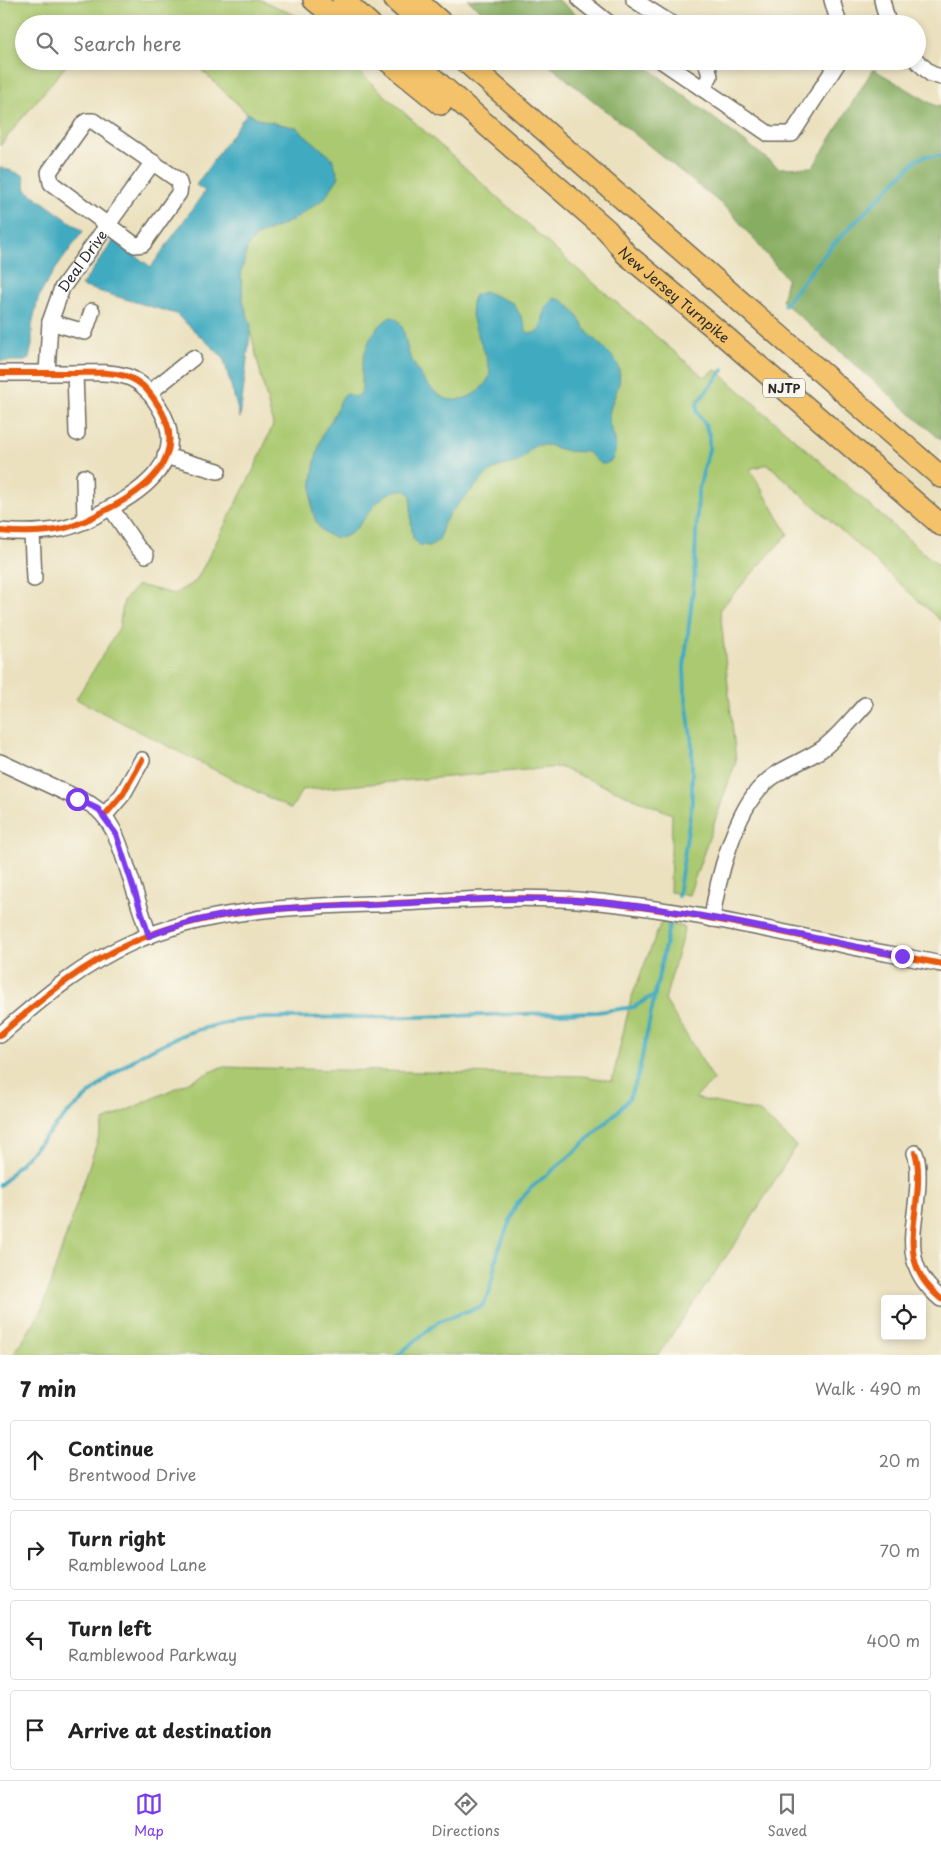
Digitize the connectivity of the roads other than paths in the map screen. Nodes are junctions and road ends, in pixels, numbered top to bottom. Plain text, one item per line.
1 (314, 0) edge
2 (343, 0) edge
3 (395, 0) edge
4 (416, 0) edge
5 (580, 0) edge
6 (634, 0) edge
7 (832, 0) edge
8 (882, 0) edge
9 (332, 15) edge
10 (360, 15) edge
11 (412, 15) edge
12 (433, 15) edge
13 (599, 15) edge
14 (658, 15) edge
15 (836, 15) edge
16 (886, 15) edge
17 (399, 70) edge
18 (423, 70) edge
19 (475, 70) edge
20 (493, 70) edge
21 (675, 70) edge
22 (708, 70) edge
23 (833, 70) edge
24 (926, 70) edge
25 (941, 77) edge
26 (702, 89) junction
27 (571, 153) junction
28 (153, 162) junction
29 (108, 225) junction
30 (626, 254) junction
31 (92, 312) dead end
32 (50, 322) junction
33 (193, 358) dead end
34 (0, 373) edge
35 (47, 373) junction
36 (75, 373) junction
37 (149, 393) junction
38 (77, 433) dead end
39 (166, 456) junction
40 (218, 472) dead end
41 (84, 477) dead end
42 (941, 477) edge
43 (111, 508) junction
44 (85, 520) junction
45 (941, 525) edge
46 (0, 531) edge
47 (32, 533) junction
48 (146, 556) dead end
49 (34, 579) dead end
50 (865, 705) dead end
51 (142, 760) dead end
52 (0, 762) edge
53 (104, 816) junction
54 (712, 919) junction
55 (149, 936) junction
56 (941, 964) edge
57 (0, 1035) edge
58 (915, 1153) dead end
59 (941, 1299) edge

1 - 9 highway
2 - 10 highway
3 - 11 highway
4 - 12 highway
5 - 13 street
6 - 14 street
7 - 15 street
8 - 16 street
17 - 30 highway
18 - 30 highway, New Jersey Turnpike / NJTP
19 - 27 highway, NJTP
20 - 27 highway
21 - 26 street
22 - 26 street
23 - 26 street
24 - 25 street
27 - 42 highway, NJTP
28 - 29 street, Deal Drive
28 - 29 street
28 - 29 street
29 - 32 street, Deal Drive
30 - 45 highway, New Jersey Turnpike / NJTP
31 - 32 street
32 - 35 street, Deal Drive
33 - 37 street
34 - 35 street
35 - 36 street
36 - 37 street
36 - 38 street
37 - 39 street
39 - 40 street
39 - 43 street
41 - 44 street
43 - 44 street
43 - 48 street
44 - 47 street
46 - 47 street
47 - 49 street
50 - 54 street
51 - 53 street
52 - 53 street
53 - 55 street
54 - 55 street
54 - 56 street
55 - 57 street
58 - 59 street

